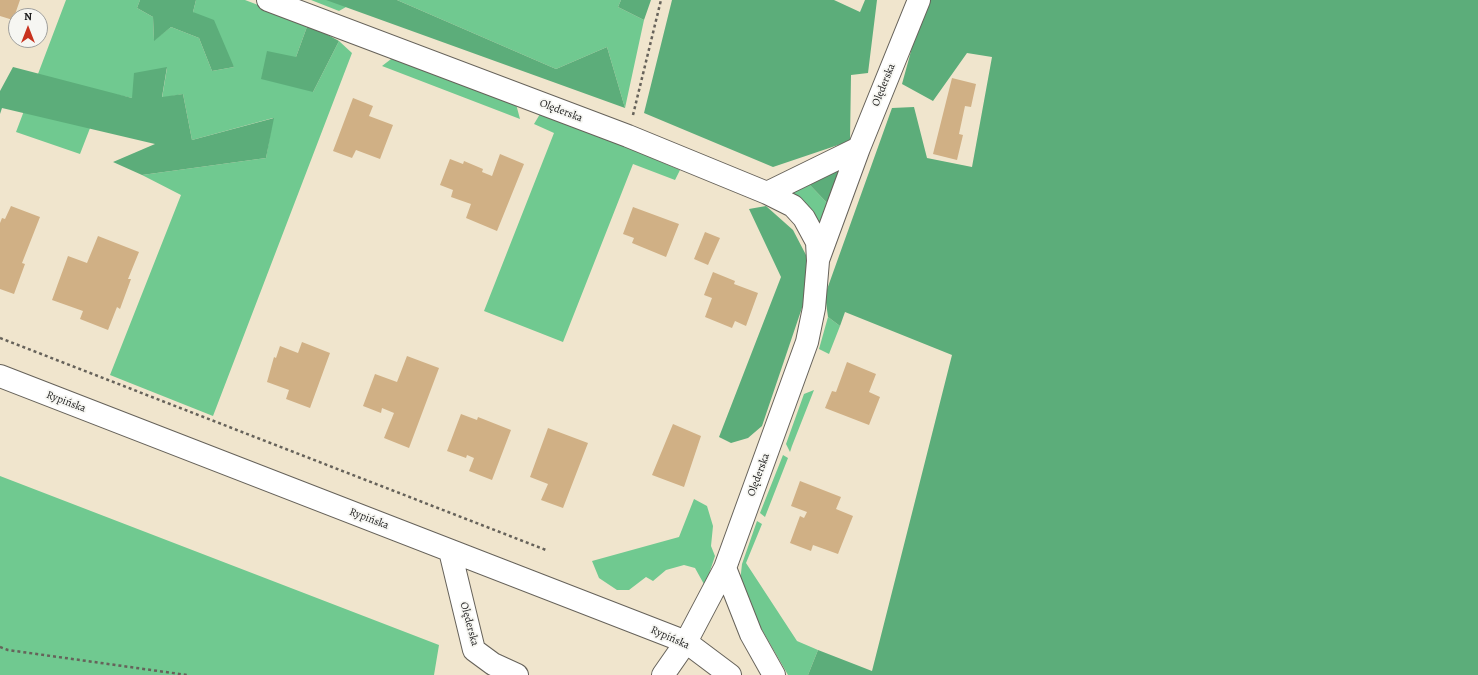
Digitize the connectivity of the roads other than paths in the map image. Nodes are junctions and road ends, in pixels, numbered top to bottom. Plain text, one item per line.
1 (268, 0) edge
2 (918, 0) edge
3 (859, 148) junction
4 (767, 192) junction
5 (818, 261) junction
6 (0, 376) edge
7 (450, 551) junction
8 (725, 568) junction
9 (686, 642) junction
10 (517, 675) edge
11 (663, 675) edge
12 (730, 675) edge
13 (774, 675) edge

1 - 4 street, Olęderska
2 - 3 street, Olęderska
3 - 4 street
3 - 5 street, Olęderska
4 - 5 street, Olęderska
5 - 8 street, Olęderska
6 - 7 street, Rypińska
7 - 9 street, Rypińska
7 - 10 street, Olęderska
8 - 9 street, Olęderska
8 - 13 street
9 - 11 street, Olęderska
9 - 12 street, Rypińska

